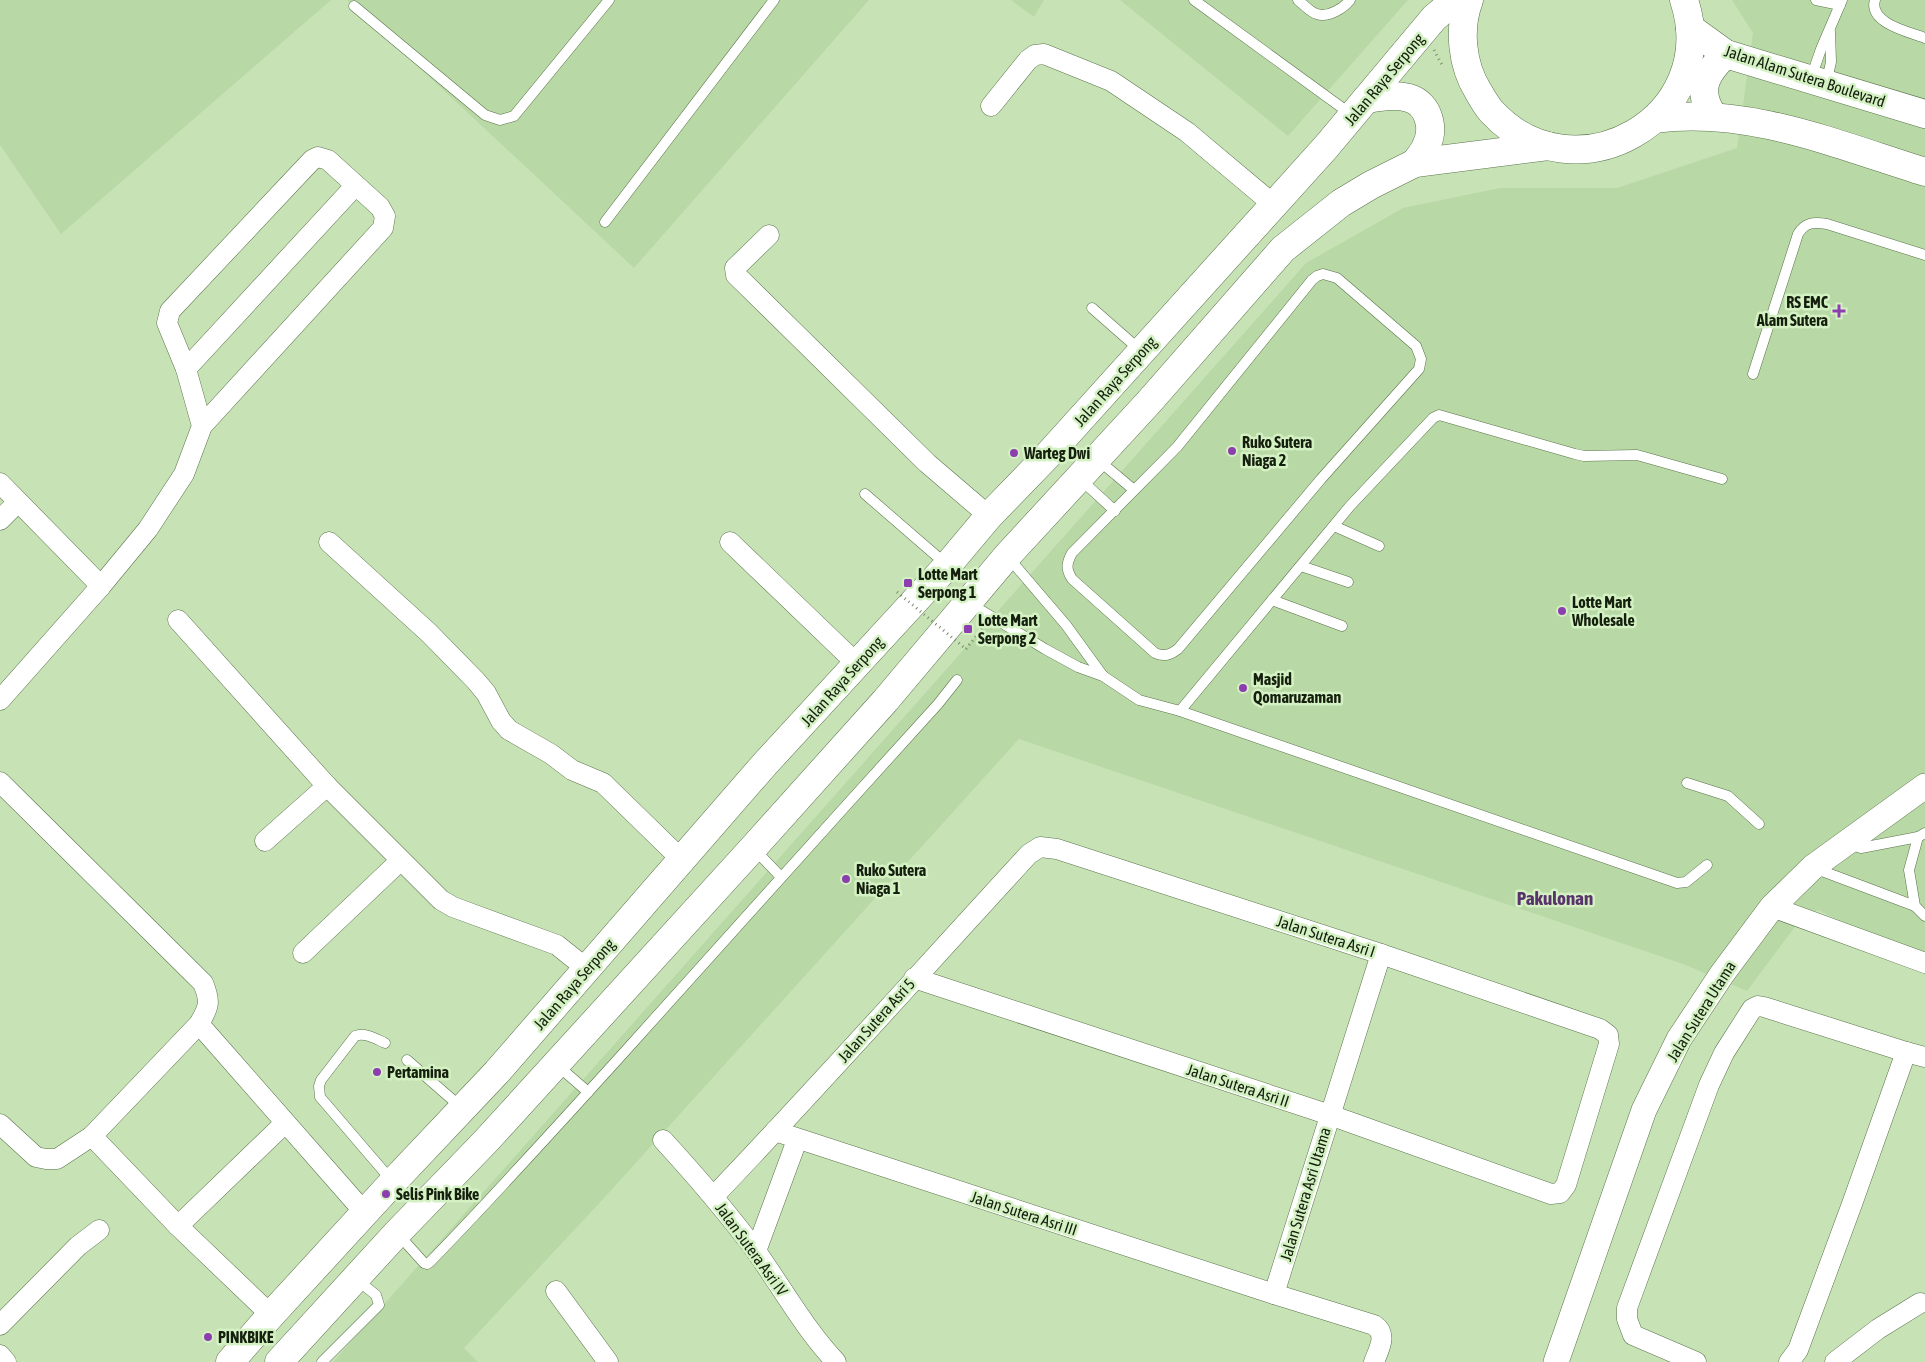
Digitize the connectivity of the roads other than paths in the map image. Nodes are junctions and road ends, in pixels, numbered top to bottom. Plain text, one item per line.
1 (609, 0) edge
2 (774, 0) edge
3 (1194, 0) edge
4 (1350, 0) edge
5 (1455, 0) edge
6 (1469, 0) edge
7 (1684, 0) edge
8 (1816, 0) edge
9 (1875, 0) edge
10 (1303, 2) edge
11 (1841, 3) edge
12 (354, 6) dead end
13 (1690, 28) junction
14 (1830, 28) junction
15 (1925, 38) edge
16 (1726, 54) junction
17 (1818, 82) junction
18 (991, 106) dead end
19 (1359, 107) junction
20 (1925, 114) edge
21 (1713, 116) junction
22 (1655, 119) junction
23 (1548, 146) junction
24 (1416, 163) junction
25 (1925, 172) edge
26 (355, 186) junction
27 (1274, 205) junction
28 (605, 222) dead end
29 (769, 235) dead end
30 (1925, 255) edge
31 (1092, 308) dead end
32 (1142, 352) junction
33 (186, 369) junction
34 (1753, 374) dead end
35 (202, 426) junction
36 (1097, 458) junction
37 (1078, 478) junction
38 (1722, 479) dead end
39 (0, 483) edge
40 (1134, 490) junction
41 (865, 494) dead end
42 (18, 502) junction
43 (1116, 511) junction
44 (989, 516) junction
45 (0, 520) edge
46 (1334, 526) junction
47 (329, 542) dead end
48 (730, 542) dead end
49 (1379, 546) dead end
50 (1007, 556) junction
51 (947, 566) junction
52 (1300, 566) junction
53 (1348, 582) dead end
54 (101, 586) junction
55 (1272, 600) junction
56 (969, 602) junction
57 (178, 620) dead end
58 (1342, 626) dead end
59 (857, 664) junction
60 (1103, 676) junction
61 (957, 680) dead end
62 (0, 700) edge
63 (1180, 711) junction
64 (0, 782) edge
65 (1687, 783) dead end
66 (327, 786) junction
67 (1925, 786) edge
68 (1759, 824) dead end
69 (1921, 835) edge
70 (265, 841) dead end
71 (1848, 841) junction
72 (1883, 843) junction
73 (1040, 847) joint
74 (753, 848) junction
75 (682, 860) junction
76 (400, 861) junction
77 (1707, 866) dead end
78 (1813, 867) junction
79 (781, 877) junction
80 (1915, 906) junction
81 (1772, 907) junction
82 (1925, 916) edge
83 (303, 953) dead end
84 (1382, 954) junction
85 (1925, 963) edge
86 (587, 970) junction
87 (914, 978) junction
88 (199, 1024) junction
89 (385, 1043) dead end
90 (1915, 1055) edge
91 (407, 1060) dead end
92 (556, 1064) junction
93 (588, 1092) junction
94 (464, 1109) junction
95 (1330, 1115) junction
96 (285, 1123) junction
97 (0, 1124) edge
98 (775, 1131) junction
99 (92, 1136) junction
100 (663, 1140) dead end
101 (797, 1140) junction
102 (393, 1182) junction
103 (1560, 1192) joint
104 (714, 1196) junction
105 (365, 1214) junction
106 (178, 1226) junction
107 (99, 1230) dead end
108 (397, 1233) junction
109 (756, 1251) junction
110 (356, 1278) junction
111 (556, 1291) dead end
112 (1274, 1294) junction
113 (1923, 1299) edge
114 (271, 1315) junction
115 (0, 1325) edge
116 (0, 1355) edge
117 (6, 1362) edge
118 (230, 1362) edge
119 (279, 1362) edge
120 (322, 1362) edge
121 (608, 1362) edge
122 (836, 1362) edge
123 (1374, 1362) edge
124 (1556, 1362) edge
125 (1692, 1362) edge
126 (1789, 1362) edge
127 (1835, 1362) edge

1 - 12 lane
2 - 28 lane
3 - 19 lane
4 - 10 lane
5 - 19 main road, Jalan Raya Serpong
6 - 23 main road
7 - 13 main road
8 - 11 lane
9 - 15 lane
11 - 14 lane
13 - 16 main road, Jalan Alam Sutera Boulevard
13 - 22 main road
14 - 17 lane
14 - 17 lane
16 - 17 main road, Jalan Alam Sutera Boulevard
16 - 21 main road
17 - 20 main road, Jalan Alam Sutera Boulevard
18 - 27 street
19 - 24 main road
19 - 27 main road, Jalan Raya Serpong
21 - 22 main road
21 - 25 main road
22 - 23 main road
23 - 24 main road
24 - 36 main road
26 - 33 street
26 - 33 street
26 - 35 street
27 - 32 main road, Jalan Raya Serpong
29 - 44 street
30 - 34 lane
31 - 32 lane
32 - 44 main road, Jalan Raya Serpong
33 - 35 street
35 - 54 street
36 - 37 main road
36 - 40 lane
37 - 43 lane
37 - 50 main road
38 - 46 lane
39 - 42 street
40 - 43 lane
40 - 43 lane
41 - 51 lane
42 - 45 street
42 - 54 street
44 - 51 main road, Jalan Raya Serpong
46 - 49 lane
46 - 52 lane
47 - 75 street
48 - 59 street
50 - 56 main road
50 - 60 lane
51 - 59 main road, Jalan Raya Serpong
52 - 53 lane
52 - 55 lane
54 - 62 street
55 - 58 lane
55 - 63 lane
56 - 60 lane
56 - 74 main road
57 - 66 street
59 - 75 main road, Jalan Raya Serpong
60 - 63 lane
61 - 79 lane
63 - 77 lane
64 - 88 street
65 - 68 lane
66 - 70 street
66 - 76 street
67 - 71 street, Jalan Sutera Utama
69 - 72 lane
69 - 80 lane
71 - 72 lane
71 - 72 lane
71 - 78 street, Jalan Sutera Utama
73 - 84 street, Jalan Sutera Asri I
73 - 87 street, Jalan Sutera Asri 5
74 - 79 lane
74 - 92 main road
75 - 86 main road, Jalan Raya Serpong
76 - 83 street
76 - 86 street
78 - 80 lane
78 - 81 street, Jalan Sutera Utama
79 - 93 lane
80 - 82 lane
81 - 85 street
81 - 124 street, Jalan Sutera Utama
84 - 95 street, Jalan Sutera Asri Utama
84 - 103 street, Jalan Sutera Asri I
86 - 94 main road, Jalan Raya Serpong
87 - 95 street, Jalan Sutera Asri II
87 - 98 street, Jalan Sutera Asri 5
88 - 96 street
88 - 99 street
89 - 102 lane
90 - 125 street
90 - 126 street
91 - 94 lane
92 - 93 lane
92 - 108 main road
93 - 108 lane
94 - 102 main road, Jalan Raya Serpong
95 - 103 street, Jalan Sutera Asri II
95 - 112 street, Jalan Sutera Asri Utama
96 - 105 street
96 - 106 street
97 - 99 street
98 - 101 street, Jalan Sutera Asri III
98 - 104 street, Jalan Sutera Asri 5
99 - 106 street
100 - 104 street, Jalan Sutera Asri IV
101 - 109 street
101 - 112 street, Jalan Sutera Asri III
102 - 105 main road, Jalan Raya Serpong
104 - 109 street, Jalan Sutera Asri IV
105 - 114 main road, Jalan Raya Serpong
106 - 114 street
107 - 115 street
108 - 110 main road
109 - 122 street, Jalan Sutera Asri IV
110 - 119 main road
110 - 120 lane
111 - 121 street
112 - 123 street
113 - 127 street
114 - 118 main road, Jalan Raya Serpong
116 - 117 street

